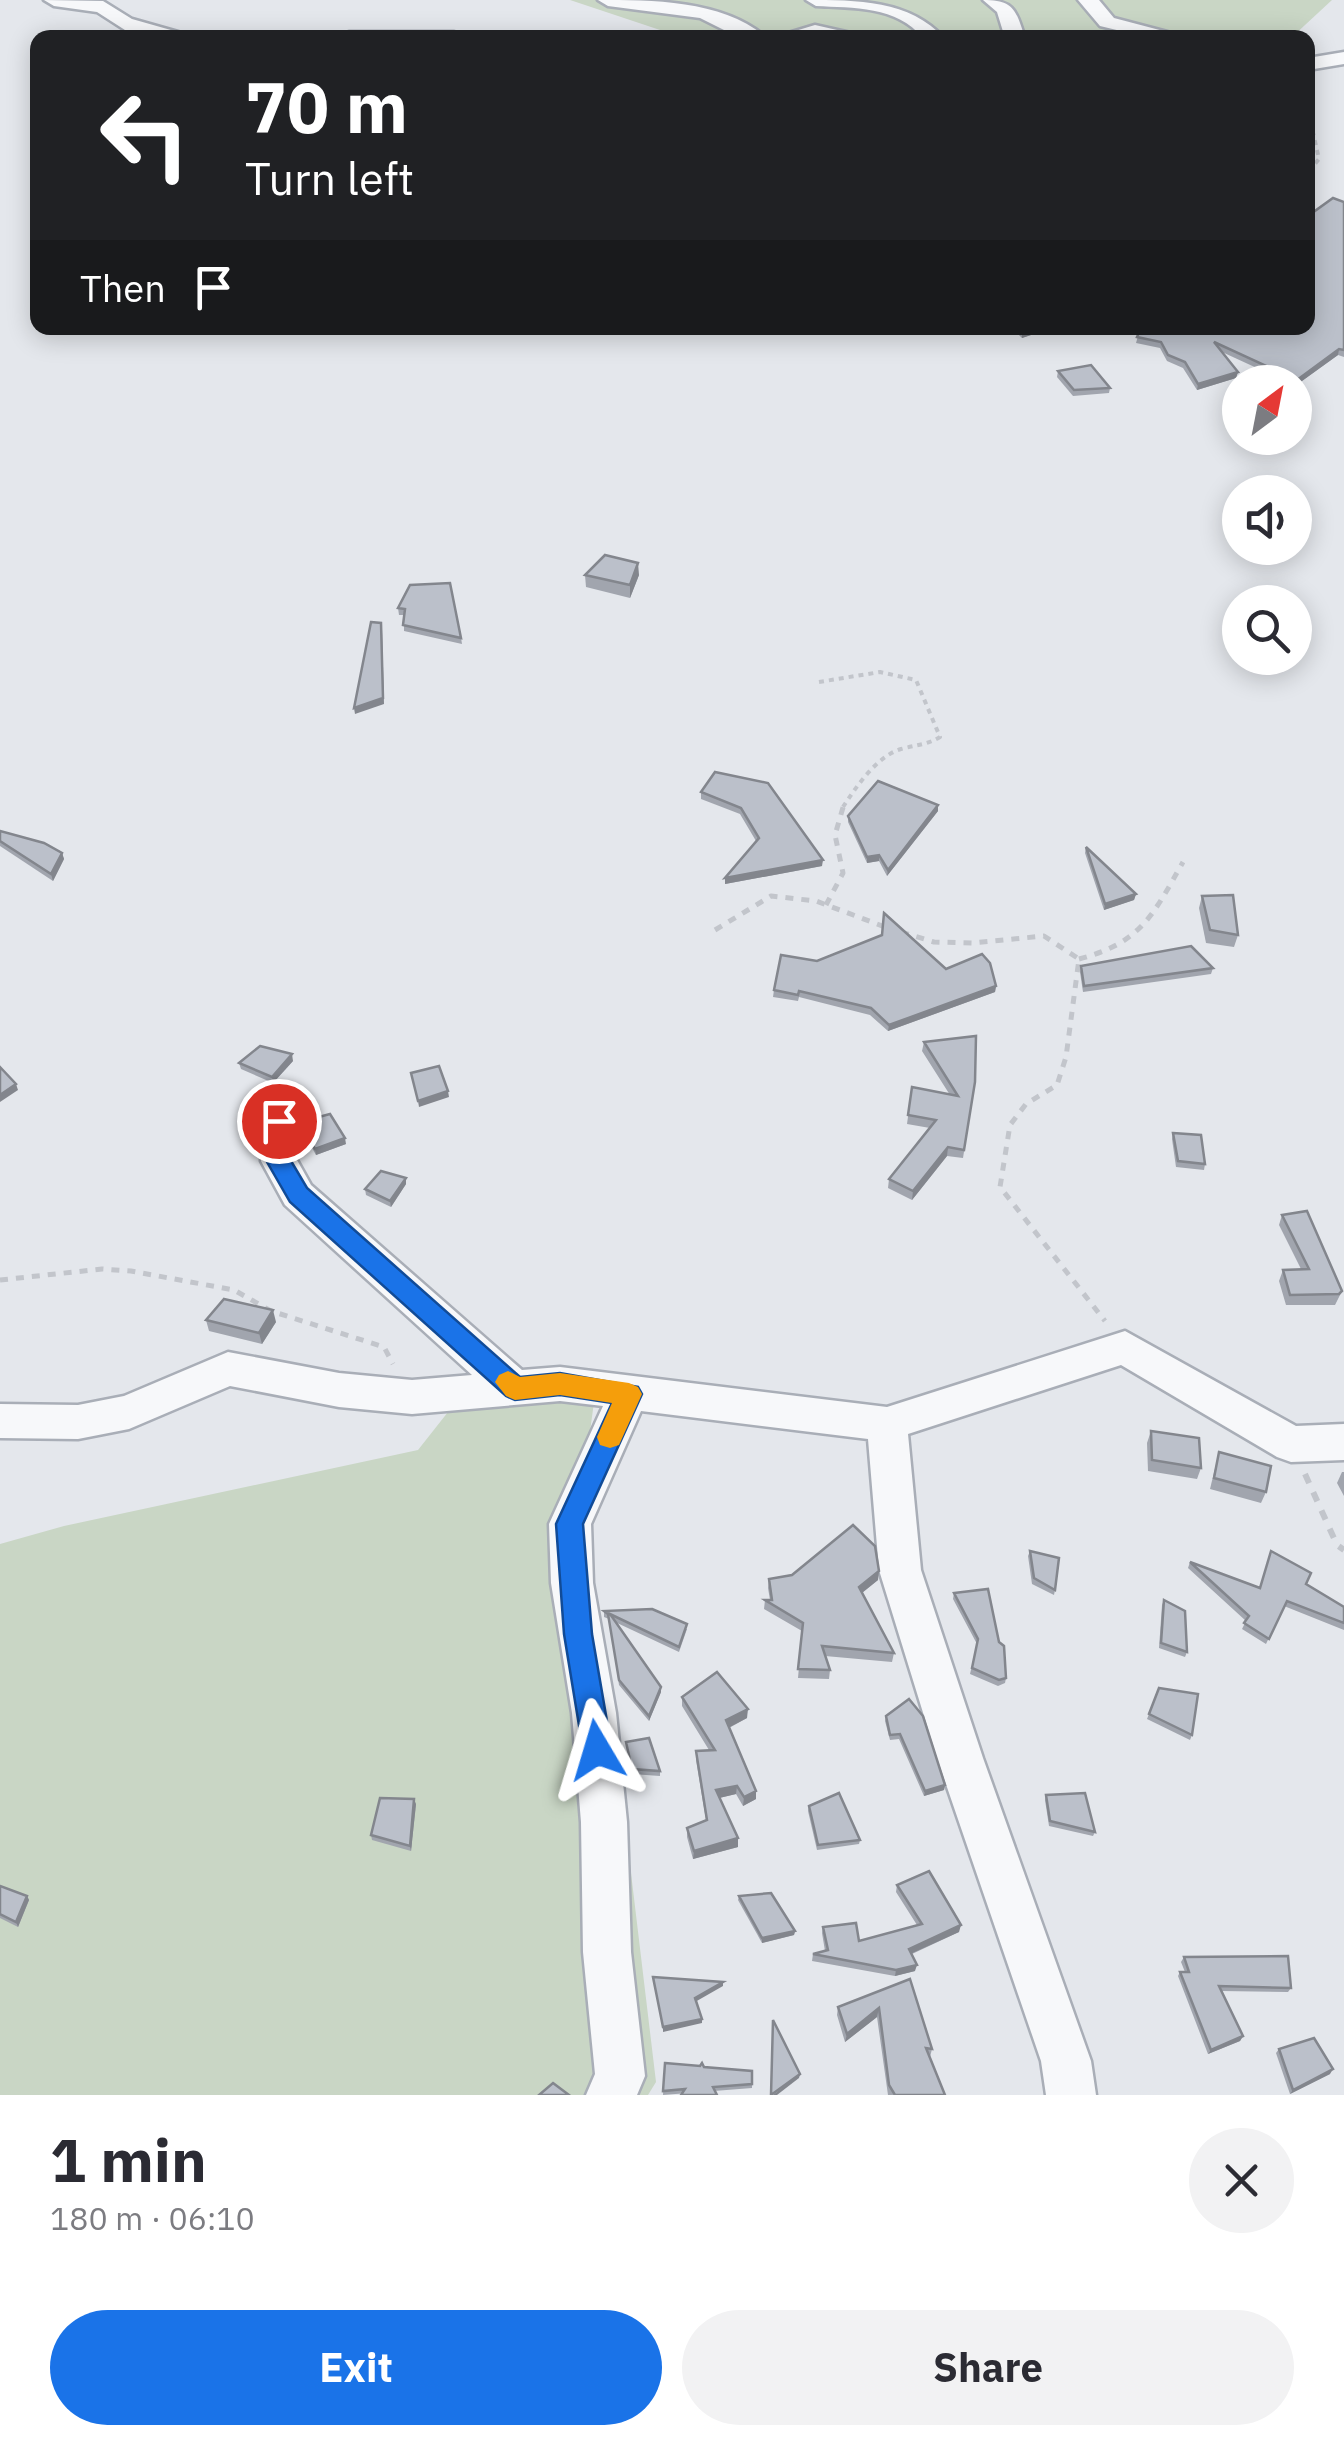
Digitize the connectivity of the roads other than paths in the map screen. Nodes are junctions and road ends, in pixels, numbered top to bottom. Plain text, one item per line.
1 (54, 0) edge
2 (608, 0) edge
3 (816, 0) edge
4 (994, 0) edge
5 (1088, 0) edge
6 (152, 30) edge
7 (740, 30) edge
8 (927, 30) edge
9 (1013, 30) edge
10 (1144, 30) edge
11 (1344, 58) edge
12 (1315, 63) edge
13 (279, 1121) dead end
14 (515, 1388) junction
15 (629, 1394) junction
16 (0, 1421) edge
17 (887, 1424) junction
18 (1344, 1442) edge
19 (611, 2095) edge
20 (1071, 2095) edge

1 - 6 street
2 - 7 street
3 - 8 street
4 - 9 street
5 - 10 street
11 - 12 street
13 - 14 street
14 - 15 street
14 - 16 street
15 - 17 street
15 - 19 street
17 - 18 street
17 - 20 street

